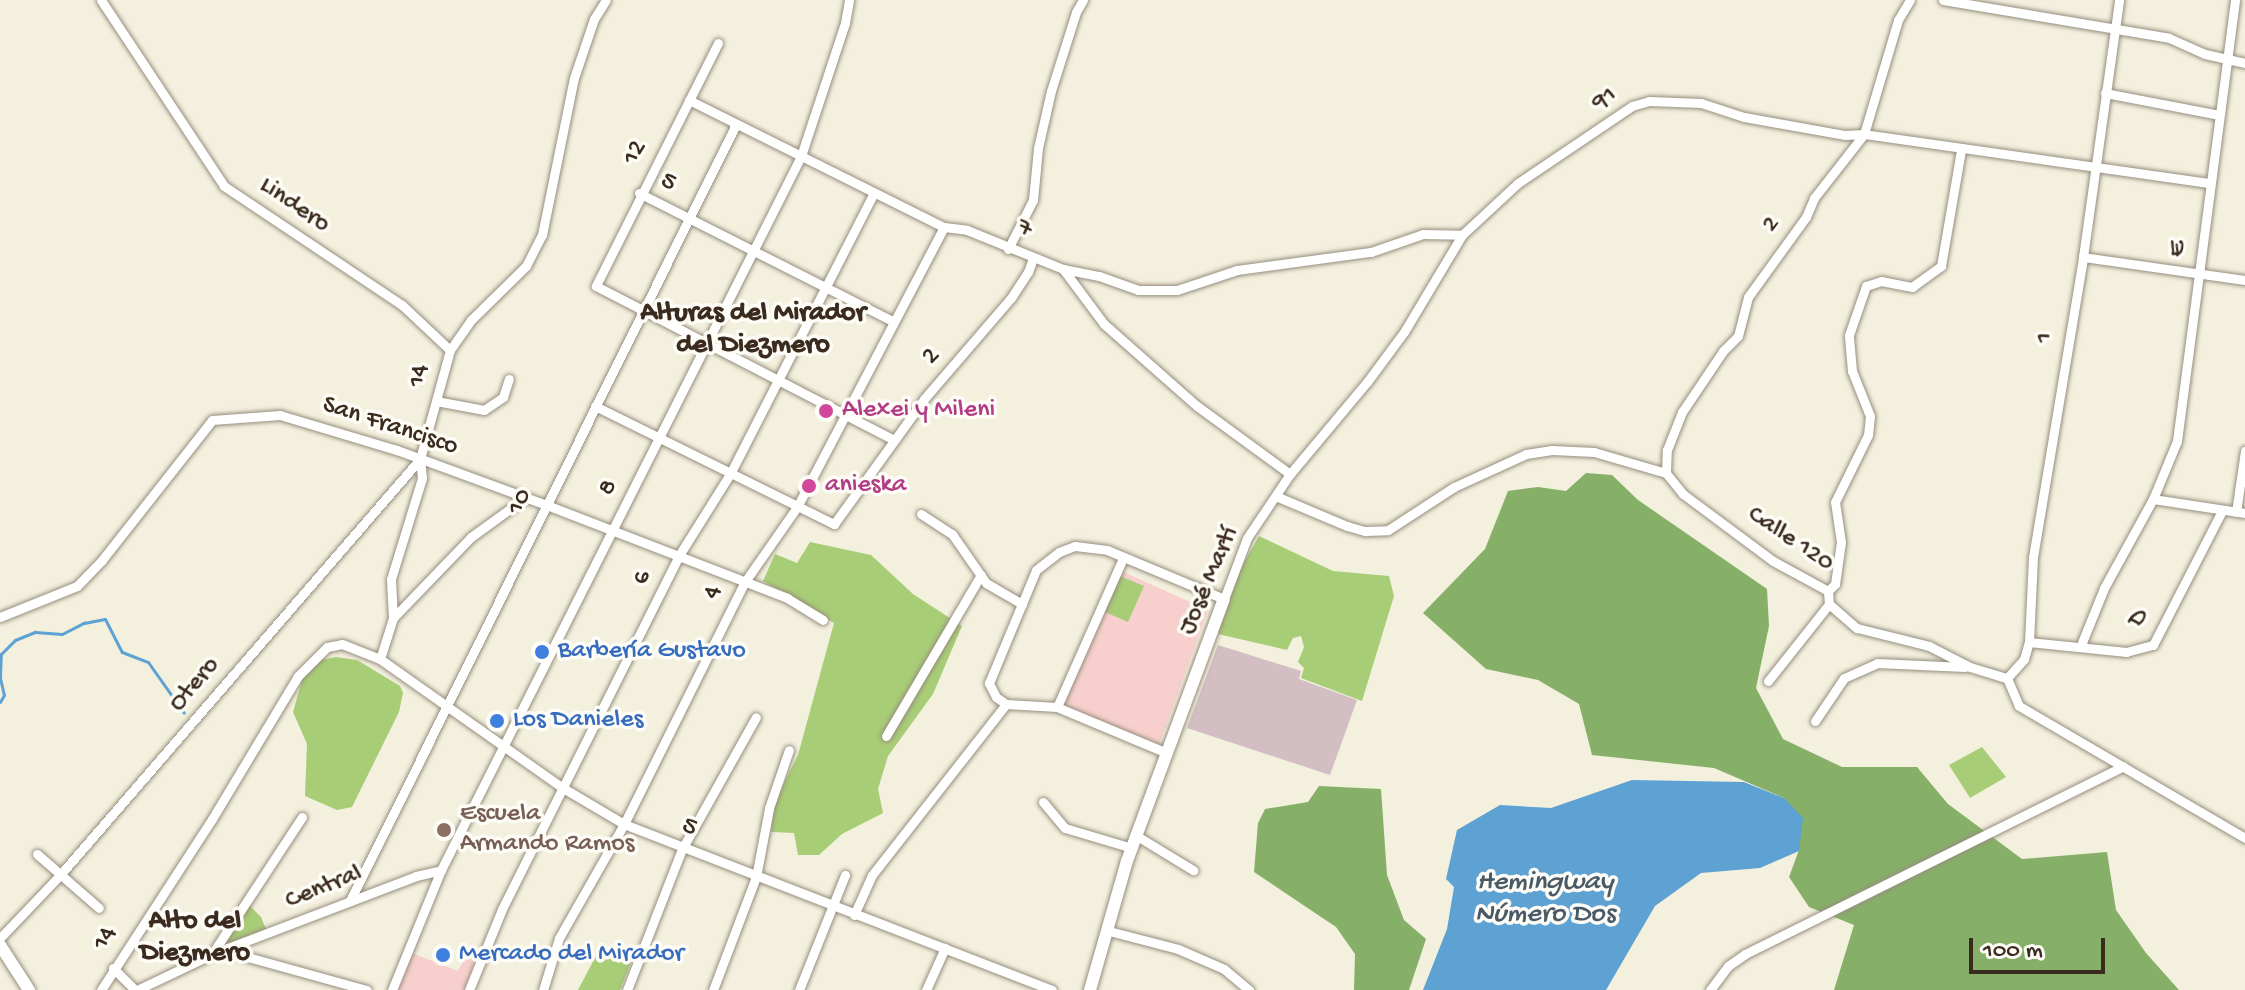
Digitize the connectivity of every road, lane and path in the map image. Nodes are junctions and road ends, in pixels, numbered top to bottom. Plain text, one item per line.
1 (101, 0) edge
2 (606, 0) edge
3 (849, 0) edge
4 (1083, 0) edge
5 (1910, 0) edge
6 (1943, 0) edge
7 (2119, 0) edge
8 (2235, 0) edge
9 (2115, 27) junction
10 (718, 43) dead end
11 (2227, 60) junction
12 (2245, 63) edge
13 (2105, 93) junction
14 (689, 100) junction
15 (2219, 115) junction
16 (736, 124) junction
17 (1864, 134) junction
18 (1961, 150) junction
19 (801, 156) junction
20 (2094, 169) junction
21 (2210, 183) junction
22 (639, 193) junction
23 (873, 194) junction
24 (689, 218) junction
25 (944, 227) junction
26 (1462, 235) junction
27 (1008, 249) junction
28 (754, 252) junction
29 (2083, 257) junction
30 (1033, 258) junction
31 (1063, 269) junction
32 (2199, 274) junction
33 (2245, 280) edge
34 (825, 287) junction
35 (642, 311) junction
36 (892, 321) junction
37 (708, 345) junction
38 (450, 350) junction
39 (509, 379) dead end
40 (777, 380) junction
41 (436, 401) junction
42 (595, 406) junction
43 (843, 415) junction
44 (660, 438) junction
45 (894, 440) junction
46 (2245, 451) edge
47 (420, 459) junction
48 (1666, 473) junction
49 (730, 474) junction
50 (1290, 474) junction
51 (526, 497) junction
52 (1278, 497) junction
53 (2153, 499) junction
54 (544, 504) junction
55 (797, 507) junction
56 (2222, 511) junction
57 (2240, 513) edge
58 (921, 514) dead end
59 (613, 530) junction
60 (678, 557) junction
61 (1123, 558) junction
62 (981, 575) junction
63 (744, 583) junction
64 (1828, 591) junction
65 (1224, 599) junction
66 (1022, 604) junction
67 (1829, 604) junction
68 (0, 617) edge
69 (393, 618) junction
70 (823, 620) dead end
71 (2029, 642) junction
72 (342, 644) joint
73 (2081, 645) junction
74 (380, 659) junction
75 (1970, 667) junction
76 (2007, 678) junction
77 (1768, 681) dead end
78 (1006, 704) junction
79 (1057, 707) junction
80 (446, 708) junction
81 (756, 717) dead end
82 (1815, 721) dead end
83 (886, 736) dead end
84 (504, 745) junction
85 (789, 750) dead end
86 (1167, 753) junction
87 (2123, 766) junction
88 (563, 788) junction
89 (1043, 802) dead end
90 (302, 817) dead end
91 (624, 824) junction
92 (2245, 838) edge
93 (1134, 842) junction
94 (682, 849) junction
95 (37, 854) dead end
96 (441, 870) junction
97 (1193, 870) dead end
98 (60, 875) junction
99 (845, 875) dead end
100 (756, 877) junction
101 (350, 901) junction
102 (832, 907) junction
103 (99, 908) dead end
104 (854, 915) junction
105 (1109, 931) junction
106 (0, 938) edge
107 (0, 945) edge
108 (945, 948) junction
109 (226, 951) junction
110 (212, 954) junction
111 (113, 968) junction
112 (29, 990) edge
113 (101, 990) edge
114 (136, 990) edge
115 (367, 990) edge
116 (392, 990) edge
117 (469, 990) edge
118 (543, 990) edge
119 (627, 990) edge
120 (713, 990) edge
121 (799, 990) edge
122 (926, 990) edge
123 (1052, 990) edge
124 (1090, 990) edge
125 (1249, 990) edge
126 (1710, 990) edge

1 - 38 street, Lindero
2 - 38 street, 14
3 - 19 street, 8
4 - 27 street
5 - 17 street, 2
6 - 9 street
7 - 9 street, 1
8 - 11 street, E
9 - 11 street
9 - 13 street, 1
10 - 14 street, 12
11 - 12 street
11 - 15 street, E
13 - 15 street
13 - 20 street, 1
14 - 16 street, 7
14 - 22 street, 12
15 - 21 street, E
16 - 19 street, 7
16 - 24 street, 10
17 - 18 street, 91
17 - 26 street, 91
17 - 48 street, 2
18 - 20 street, 91
18 - 64 street
19 - 23 street, 7
19 - 28 street, 8
20 - 21 street, 91
20 - 29 street, 1
21 - 32 street, E
22 - 24 street, 5
22 - 35 street, 12
23 - 25 street, 7
23 - 34 street, 6
24 - 28 street, 5
24 - 35 street, 10
25 - 27 street, 7
25 - 36 street, 4
26 - 31 street
26 - 50 street, José Martí
27 - 30 street, 7
28 - 34 street, 5
28 - 37 street, 8
29 - 32 street
29 - 71 street, 1
30 - 31 street, 7
30 - 45 street, 2
31 - 50 street
32 - 33 street
32 - 53 street, E
34 - 36 street, 5
34 - 40 street, 6
35 - 37 street
35 - 42 street, 10
36 - 43 street, 4
37 - 40 street
37 - 44 street, 8
38 - 41 street, 14
39 - 41 street
40 - 43 street
40 - 49 street, 6
41 - 47 street, 14
42 - 44 street
42 - 54 street, 10
43 - 45 street
43 - 55 street, 4
44 - 49 street
44 - 59 street, 8
45 - 55 street, 2
46 - 57 street
47 - 51 street, San Francisco
47 - 68 street, San Francisco
47 - 69 street, 14
47 - 98 street, Otero
48 - 52 street
48 - 64 street, Calle 120
49 - 55 street
49 - 60 street, 6
50 - 52 street, José Martí
51 - 54 street, San Francisco
51 - 69 street
52 - 65 street, José Martí
53 - 56 street
53 - 73 street, E
54 - 59 street, San Francisco
54 - 80 street, 10
55 - 63 street, 4
56 - 57 street
56 - 73 street, D
58 - 62 street
59 - 60 street, San Francisco
59 - 84 street, 8
60 - 63 street, San Francisco
60 - 88 street, 6
61 - 65 street
61 - 66 street
61 - 79 street
62 - 66 street
62 - 83 street
63 - 70 street, San Francisco
63 - 91 street, 4
64 - 67 street, Calle 120
65 - 86 street, José Martí
66 - 78 street
67 - 75 street, Calle 120
67 - 77 street
69 - 74 street, 14
71 - 73 street, D
71 - 76 street, 1
72 - 74 street, 5
72 - 111 street, 14
74 - 80 street, 5
75 - 76 street, Calle 120
75 - 82 street
76 - 87 street
78 - 79 street
78 - 104 street
79 - 86 street
80 - 84 street, 5
80 - 101 street, 10
81 - 94 street
84 - 88 street, 5
84 - 96 street, 8
85 - 100 street
86 - 93 street, José Martí
87 - 92 street
87 - 126 street
88 - 91 street, 5
88 - 117 street, 6
89 - 93 street
90 - 110 street
91 - 94 street, 5
91 - 118 street, 4
93 - 97 street
93 - 105 street, José Martí
94 - 100 street, 5
94 - 119 street
95 - 98 street
96 - 101 street, Central
96 - 116 street, 8
98 - 103 street
98 - 106 street, Otero
99 - 102 street
100 - 102 street, 5
100 - 120 street
101 - 109 street, Central
102 - 104 street, 5
102 - 121 street
104 - 108 street, 5
105 - 124 street, José Martí
105 - 125 street
107 - 112 street
108 - 122 street
108 - 123 street, 5
109 - 110 street, Central
109 - 115 street
110 - 114 street, Central
111 - 113 street, 14
111 - 114 street, Central

